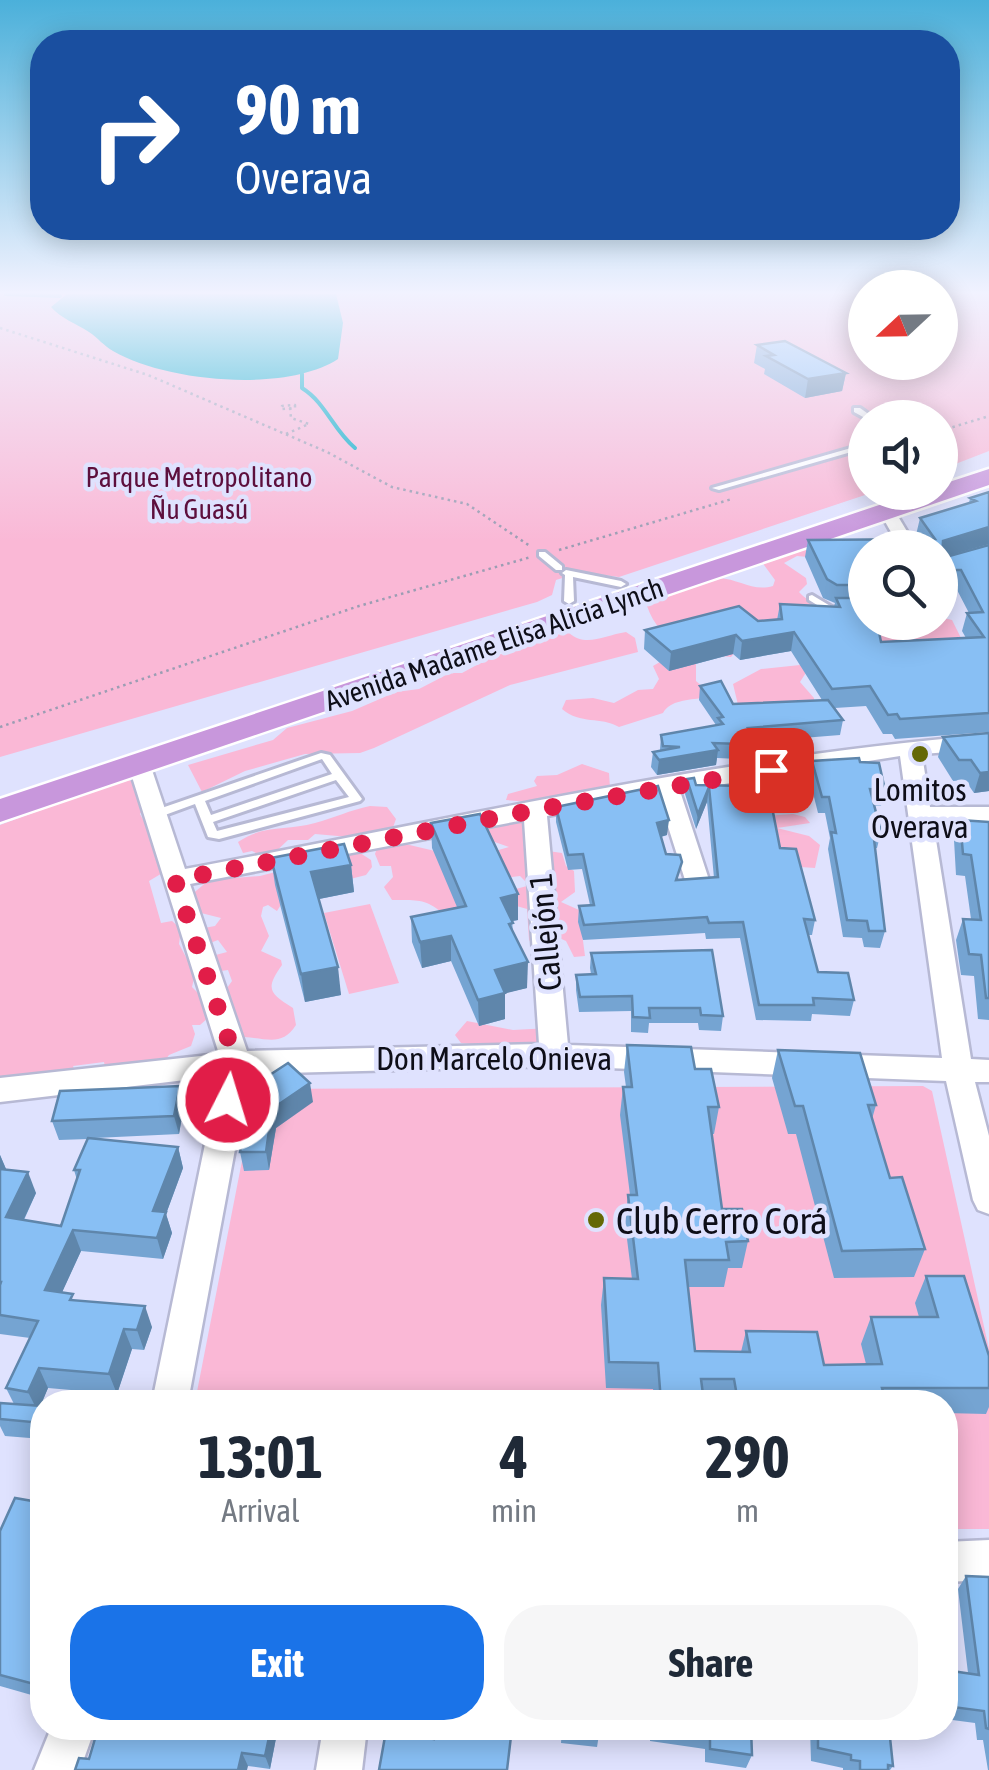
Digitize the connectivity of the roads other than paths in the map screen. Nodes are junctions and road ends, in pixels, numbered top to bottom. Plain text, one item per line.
1 (848, 451) edge
2 (986, 477) edge
3 (958, 478) edge
4 (958, 484) edge
5 (716, 488) dead end
6 (865, 510) edge
7 (868, 510) edge
8 (542, 554) road end
9 (566, 580) junction
10 (812, 598) dead end
11 (848, 610) edge
12 (989, 742) edge
13 (910, 748) junction
14 (133, 755) junction
15 (339, 775) junction
16 (668, 786) junction
17 (0, 790) edge
18 (200, 799) junction
19 (535, 810) junction
20 (0, 811) edge
21 (918, 814) junction
22 (989, 814) edge
23 (154, 815) junction
24 (207, 820) junction
25 (175, 880) junction
26 (698, 882) edge
27 (554, 1054) junction
28 (236, 1062) junction
29 (958, 1071) junction
30 (989, 1071) edge
31 (0, 1090) edge
32 (989, 1200) edge
33 (172, 1390) edge
34 (989, 1560) edge
35 (958, 1561) edge
36 (69, 1740) edge
37 (344, 1740) edge
38 (57, 1770) edge
39 (340, 1770) edge

1 - 5 lane
2 - 3 highway, Avenida Madame Elisa Alicia Lynch
2 - 4 highway, Avenida Madame Elisa Alicia Lynch
6 - 9 highway, Avenida Madame Elisa Alicia Lynch
7 - 14 highway, Avenida Madame Elisa Alicia Lynch
8 - 9 lane
9 - 14 highway, Avenida Madame Elisa Alicia Lynch
10 - 11 lane
12 - 13 street
13 - 16 street
13 - 21 street
14 - 17 highway, Avenida Madame Elisa Alicia Lynch
14 - 20 highway, Avenida Madame Elisa Alicia Lynch
14 - 23 street
15 - 18 lane
15 - 24 lane
15 - 24 lane
16 - 19 street
16 - 26 street
18 - 23 lane
18 - 24 lane
19 - 25 street
19 - 27 street, Callejón 1
21 - 22 street
21 - 29 street
23 - 25 street
25 - 28 street
27 - 28 street, Don Marcelo Onieva
27 - 29 street, Don Marcelo Onieva
28 - 31 street, Don Marcelo Onieva
28 - 33 street
29 - 30 street, Don Marcelo Onieva
29 - 32 street
34 - 35 street
36 - 38 street
37 - 39 street

